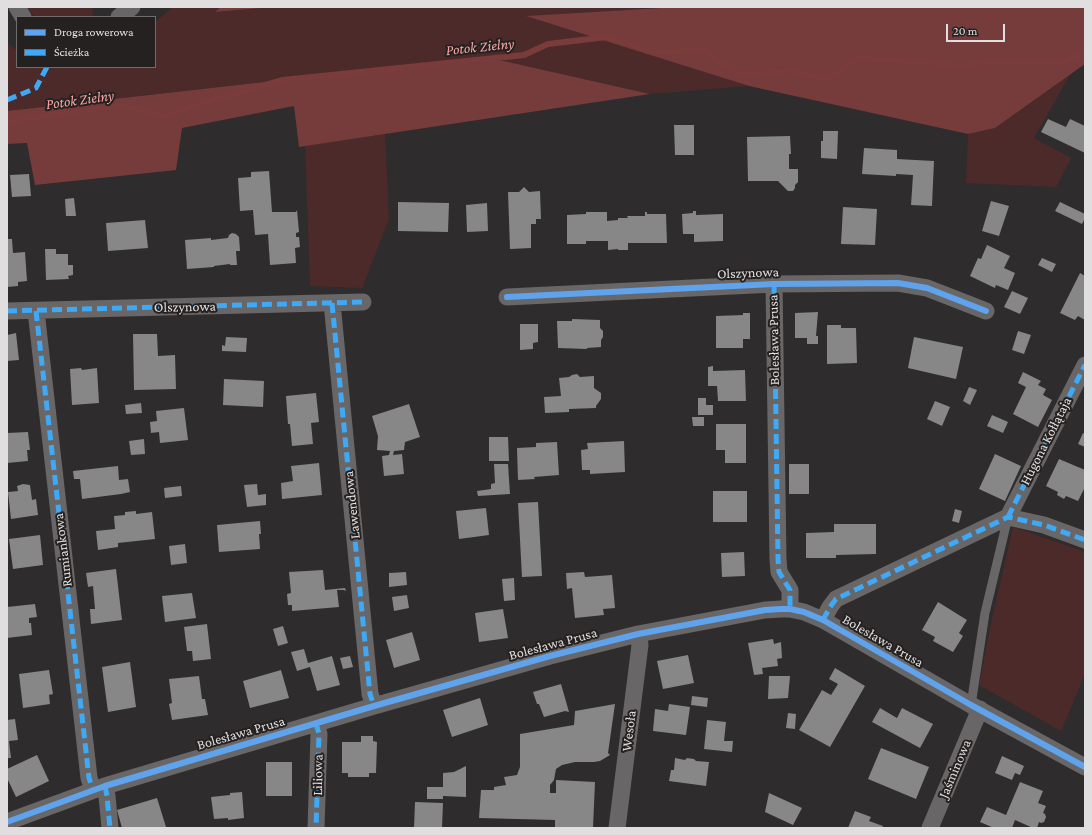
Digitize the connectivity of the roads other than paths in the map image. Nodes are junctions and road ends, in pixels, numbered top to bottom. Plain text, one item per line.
1 (17, 7) edge
2 (132, 7) edge
3 (22, 16) edge
4 (120, 16) edge
5 (774, 284) junction
6 (507, 297) dead end
7 (363, 302) dead end
8 (332, 303) junction
9 (7, 311) edge
10 (36, 311) junction
11 (986, 311) dead end
12 (1085, 365) edge
13 (1008, 517) junction
14 (1085, 540) edge
15 (790, 609) junction
16 (823, 620) junction
17 (638, 634) junction
18 (374, 706) junction
19 (975, 707) junction
20 (316, 723) junction
21 (1085, 766) edge
22 (99, 788) junction
23 (7, 822) edge
24 (110, 828) edge
25 (316, 828) edge
26 (617, 828) edge
27 (930, 828) edge

1 - 3 street
2 - 4 street
5 - 6 street, Olszynowa
5 - 11 street, Olszynowa
5 - 15 street, Bolesława Prusa
7 - 8 street, Olszynowa
8 - 10 street, Olszynowa
8 - 18 street, Lawendowa
9 - 10 street, Olszynowa
10 - 22 street, Rumiankowa
12 - 13 street, Hugona Kołłątaja
13 - 14 street
13 - 16 street, Bolesława Prusa
13 - 19 lane
15 - 16 street, Bolesława Prusa
15 - 17 street, Bolesława Prusa
16 - 19 street, Bolesława Prusa
17 - 18 street, Bolesława Prusa
17 - 26 street, Wesoła
18 - 20 street, Bolesława Prusa
19 - 21 street, Bolesława Prusa
19 - 27 street, Jaśminowa
20 - 22 street, Bolesława Prusa
20 - 25 street, Liliowa
22 - 23 street, Bolesława Prusa
22 - 24 street, Rumiankowa

